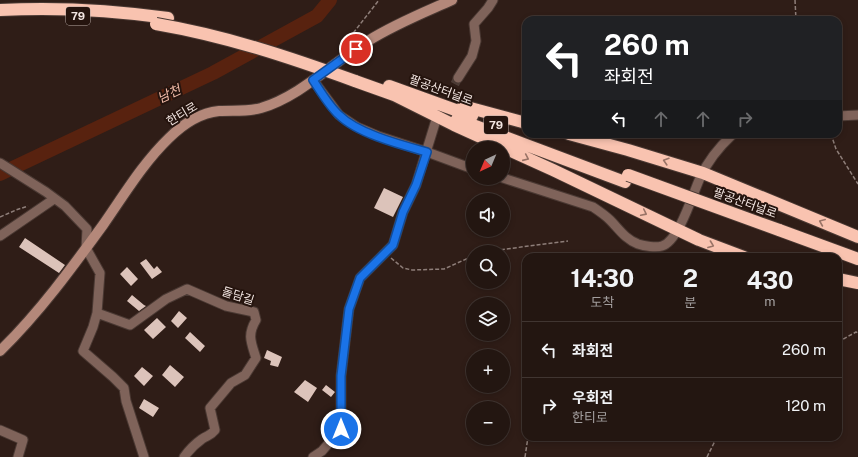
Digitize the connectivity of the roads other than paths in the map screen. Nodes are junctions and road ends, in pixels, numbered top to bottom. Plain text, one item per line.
1 (452, 0) edge
2 (493, 0) edge
3 (0, 10) edge
4 (0, 18) edge
5 (359, 78) junction
6 (458, 78) tunnel mouth
7 (313, 80) junction
8 (395, 91) junction
9 (858, 115) edge
10 (842, 116) edge
11 (436, 120) tunnel mouth
12 (522, 122) edge
13 (584, 138) edge
14 (729, 138) edge
15 (427, 152) junction
16 (0, 163) edge
17 (466, 166) edge
18 (703, 173) junction
19 (510, 180) edge
20 (54, 199) junction
21 (678, 230) junction
22 (778, 234) junction
23 (0, 236) edge
24 (858, 238) edge
25 (86, 248) junction
26 (733, 253) edge
27 (820, 253) edge
28 (839, 253) edge
29 (842, 254) edge
30 (858, 259) edge
31 (842, 262) edge
32 (858, 268) edge
33 (842, 280) edge
34 (858, 283) edge
35 (97, 313) junction
36 (0, 351) edge
37 (0, 430) edge
38 (18, 457) edge
39 (144, 457) edge
40 (184, 457) edge
41 (313, 457) edge

1 - 7 street, 한티로
2 - 6 street
3 - 5 highway, 팔공산터널로 / 79
4 - 5 highway, 팔공산터널로 / 79, bridge
5 - 8 highway, 팔공산터널로 / 79
7 - 15 street
7 - 25 street, 한티로
8 - 12 highway
8 -> 21 highway
8 - 22 highway, 팔공산터널로 / 79
9 - 10 street
11 - 15 street
18 -> 13 highway
14 - 18 street
15 - 17 street
15 - 41 street
16 - 20 street
18 - 21 street
24 -> 18 highway
19 - 21 street
20 - 23 street
20 - 25 street
21 -> 26 highway
22 - 27 highway, 팔공산터널로 / 79
22 - 28 highway, 팔공산터널로 / 79
25 - 35 street
25 - 36 street, 한티로
29 - 30 highway, 팔공산터널로 / 79
31 - 32 highway
33 - 34 highway
35 - 39 street
35 - 40 street, 돌담길
37 - 38 street

